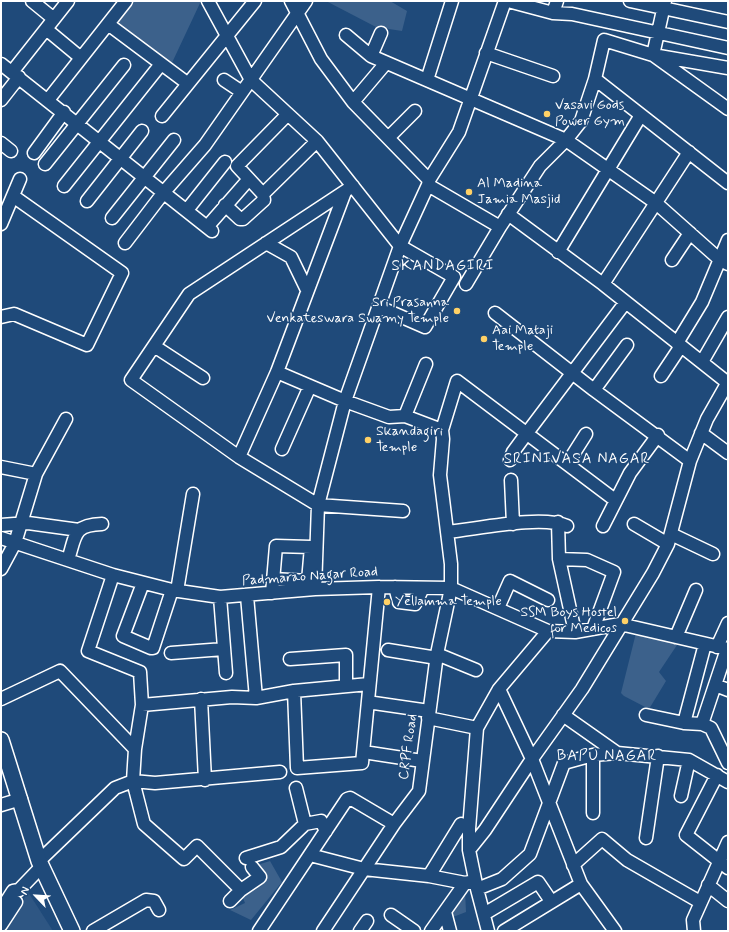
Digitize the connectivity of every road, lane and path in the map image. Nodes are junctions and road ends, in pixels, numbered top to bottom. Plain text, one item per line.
1 (32, 1) edge
2 (68, 1) edge
3 (126, 1) edge
4 (208, 1) edge
5 (255, 1) edge
6 (291, 1) edge
7 (306, 1) edge
8 (452, 1) edge
9 (506, 1) edge
10 (557, 1) edge
11 (630, 1) edge
12 (664, 5) edge
13 (298, 12) junction
14 (552, 13) junction
15 (54, 19) junction
16 (728, 22) edge
17 (108, 24) junction
18 (46, 29) junction
19 (381, 33) dead end
20 (658, 33) junction
21 (228, 35) junction
22 (346, 35) dead end
23 (728, 48) edge
24 (486, 53) junction
25 (653, 54) junction
26 (371, 56) junction
27 (81, 58) junction
28 (386, 63) junction
29 (1, 64) edge
30 (161, 64) junction
31 (124, 65) dead end
32 (728, 68) edge
33 (16, 75) junction
34 (553, 76) dead end
35 (595, 79) junction
36 (224, 80) dead end
37 (251, 80) junction
38 (427, 80) junction
39 (187, 83) junction
40 (242, 92) junction
41 (471, 99) junction
42 (1, 100) edge
43 (48, 100) junction
44 (353, 102) junction
45 (728, 109) edge
46 (415, 111) dead end
47 (64, 112) junction
48 (288, 114) junction
49 (641, 115) junction
50 (162, 116) dead end
51 (78, 124) junction
52 (142, 132) dead end
53 (389, 137) junction
54 (174, 140) dead end
55 (566, 140) junction
56 (99, 141) junction
57 (317, 141) junction
58 (1, 143) edge
59 (11, 151) dead end
60 (689, 152) junction
61 (34, 153) dead end
62 (121, 158) junction
63 (225, 162) dead end
64 (46, 164) dead end
65 (608, 169) junction
66 (144, 176) junction
67 (20, 179) dead end
68 (249, 179) junction
69 (429, 182) junction
70 (728, 183) edge
71 (64, 186) dead end
72 (349, 189) junction
73 (164, 192) junction
74 (263, 194) junction
75 (14, 196) junction
76 (87, 201) dead end
77 (656, 203) junction
78 (225, 205) junction
79 (187, 210) junction
80 (508, 214) junction
81 (112, 218) dead end
82 (1, 224) edge
83 (500, 227) junction
84 (690, 233) junction
85 (728, 240) edge
86 (125, 243) dead end
87 (266, 243) junction
88 (400, 246) junction
89 (558, 252) junction
90 (672, 260) dead end
91 (724, 261) edge
92 (466, 284) dead end
93 (603, 284) junction
94 (307, 290) junction
95 (625, 303) junction
96 (379, 307) junction
97 (495, 312) dead end
98 (1, 317) edge
99 (728, 317) edge
100 (627, 345) dead end
101 (679, 345) junction
102 (154, 346) junction
103 (702, 362) junction
104 (426, 364) dead end
105 (277, 372) junction
106 (573, 373) junction
107 (661, 376) dead end
108 (203, 378) dead end
109 (728, 383) edge
110 (310, 386) junction
111 (594, 390) junction
112 (345, 401) junction
113 (405, 416) junction
114 (66, 419) dead end
115 (442, 430) junction
116 (527, 433) junction
117 (701, 433) junction
118 (586, 434) dead end
119 (658, 435) junction
120 (282, 449) dead end
121 (728, 453) edge
122 (240, 457) junction
123 (510, 460) dead end
124 (690, 461) junction
125 (567, 464) junction
126 (1, 467) edge
127 (36, 474) junction
128 (511, 480) dead end
129 (193, 494) dead end
130 (615, 500) junction
131 (318, 505) junction
132 (403, 511) dead end
133 (102, 524) dead end
134 (514, 524) junction
135 (634, 524) dead end
136 (1, 525) edge
137 (21, 525) junction
138 (602, 526) dead end
139 (79, 530) junction
140 (447, 532) junction
141 (1, 538) edge
142 (669, 539) junction
143 (15, 543) junction
144 (713, 554) dead end
145 (559, 558) junction
146 (68, 560) junction
147 (1, 569) edge
148 (113, 575) junction
149 (273, 579) dead end
150 (143, 583) junction
151 (379, 587) junction
152 (395, 587) junction
153 (423, 588) junction
154 (451, 588) junction
155 (315, 589) junction
156 (696, 590) dead end
157 (174, 591) junction
158 (272, 593) junction
159 (247, 596) junction
160 (220, 598) junction
161 (548, 600) dead end
162 (498, 608) junction
163 (728, 623) edge
164 (620, 624) junction
165 (593, 629) junction
166 (548, 631) junction
167 (574, 632) junction
168 (676, 637) junction
169 (719, 647) edge
170 (224, 649) junction
171 (388, 650) dead end
172 (172, 653) dead end
173 (437, 656) junction
174 (290, 659) dead end
175 (476, 670) dead end
176 (226, 673) dead end
177 (369, 684) junction
178 (715, 685) junction
179 (346, 686) junction
180 (499, 689) junction
181 (728, 690) edge
182 (294, 691) junction
183 (256, 698) junction
184 (1, 699) edge
185 (202, 699) junction
186 (374, 703) dead end
187 (142, 704) junction
188 (429, 714) junction
189 (563, 715) junction
190 (646, 715) dead end
191 (684, 723) junction
192 (702, 724) junction
193 (477, 728) junction
194 (1, 740) edge
195 (135, 748) junction
196 (370, 753) dead end
197 (616, 753) junction
198 (593, 755) junction
199 (658, 756) junction
200 (532, 759) junction
201 (689, 760) junction
202 (422, 761) junction
203 (728, 763) edge
204 (280, 772) dead end
205 (717, 775) junction
206 (205, 780) junction
207 (133, 781) junction
208 (728, 782) edge
209 (296, 788) dead end
210 (681, 796) dead end
211 (21, 799) junction
212 (548, 803) junction
213 (1, 805) edge
214 (593, 813) dead end
215 (305, 824) junction
216 (394, 824) junction
217 (469, 829) junction
218 (326, 831) junction
219 (646, 838) dead end
220 (728, 842) edge
221 (469, 850) junction
222 (310, 855) junction
223 (40, 863) junction
224 (573, 865) junction
225 (724, 865) edge
226 (364, 869) junction
227 (429, 876) junction
228 (581, 884) junction
229 (472, 885) junction
230 (708, 885) junction
231 (19, 890) junction
232 (241, 890) junction
233 (230, 901) dead end
234 (551, 901) junction
235 (728, 901) edge
236 (700, 902) junction
237 (1, 910) edge
238 (159, 910) dead end
239 (445, 912) junction
240 (484, 914) junction
241 (391, 915) dead end
242 (367, 921) dead end
243 (1, 926) edge
244 (3, 931) edge
245 (72, 931) edge
246 (93, 931) edge
247 (259, 931) edge
248 (324, 931) edge
249 (360, 931) edge
250 (414, 931) edge
251 (432, 931) edge
252 (450, 931) edge
253 (488, 931) edge
254 (504, 931) edge
255 (615, 931) edge
256 (694, 931) edge

1 - 15 street
2 - 15 street
3 - 17 street
4 - 21 street
5 - 21 street
6 - 13 street
7 - 13 street
8 - 38 street
9 - 14 street
9 - 24 street
10 - 14 street
11 - 12 street
12 - 16 street
12 - 20 street
13 - 37 street
13 - 44 street
14 - 20 street
15 - 18 street
17 - 27 street
17 - 30 street
18 - 27 street
18 - 33 street
19 - 26 street
20 - 23 street
20 - 25 street
21 - 37 street
21 - 39 street
22 - 26 street
24 - 34 street
24 - 41 street
25 - 32 street
25 - 35 street
25 - 45 street
26 - 28 street
27 - 43 street
28 - 38 street
28 - 44 street
29 - 33 street
30 - 39 street
30 - 56 street
31 - 51 street
33 - 42 street
33 - 43 street
35 - 49 street
35 - 55 street
36 - 40 street
37 - 40 street
37 - 48 street
38 - 41 street
39 - 50 street
40 - 73 street
41 - 55 street
41 - 69 street
43 - 47 street
44 - 53 street
46 - 53 street
47 - 51 street
47 - 61 street
48 - 57 street
48 - 68 street
49 - 60 street
49 - 65 street
51 - 56 street
51 - 64 street
52 - 62 street
53 - 69 street
54 - 66 street
55 - 65 street
55 - 80 street
56 - 62 street
56 - 71 street
57 - 72 street
57 - 74 street
58 - 59 street
60 - 70 street
60 - 77 street
62 - 66 street
62 - 76 street
63 - 79 street
65 - 77 street
65 - 89 street
66 - 73 street
66 - 81 street
67 - 75 street
68 - 74 street
68 - 78 street
69 - 83 street
69 - 88 street
72 - 87 street
72 - 88 street
72 - 94 street
73 - 79 street
73 - 86 street
74 - 78 street
75 - 82 street
75 - 98 street
77 - 84 street
77 - 93 street
78 - 79 street
80 - 83 street
80 - 89 street
83 - 92 street
84 - 90 street
84 - 91 street
85 - 91 street
87 - 94 street
87 - 102 street
88 - 96 street
88 - 96 street
89 - 93 street
91 - 101 street
93 - 95 street
94 - 105 street
95 - 101 street
95 - 106 street
96 - 112 street
97 - 106 street
99 - 103 street
100 - 111 street
101 - 103 street
101 - 107 street
102 - 108 street
102 - 122 street
103 - 109 street
104 - 113 street
105 - 110 street
105 - 122 street
106 - 111 street
106 - 116 street
109 - 117 street
110 - 112 street
110 - 120 street
111 - 119 street
112 - 113 street
112 - 131 street
113 - 115 street
114 - 127 street
115 - 116 street, CRPF Road
115 - 140 street, CRPF Road
116 - 123 street
116 - 125 street
117 - 121 street
117 - 124 street
118 - 125 street
119 - 124 street
119 - 130 street
122 - 131 street
124 - 142 street
125 - 130 street
126 - 127 street
127 - 137 street
128 - 134 street
129 - 157 street
130 - 138 street
131 - 132 street
131 - 155 street
133 - 139 street
134 - 140 street
134 - 145 street
135 - 142 street
136 - 137 street
137 - 139 street
137 - 143 street
139 - 146 street
140 - 154 street, CRPF Road
141 - 143 street, Padmarao Nagar Road
142 - 144 street
142 - 164 street
143 - 146 street, Padmarao Nagar Road
143 - 147 street
145 - 165 street
145 - 167 street
146 - 148 street, Padmarao Nagar Road
148 - 150 street, Padmarao Nagar Road
148 - 187 street
149 - 158 street
150 - 157 street, Padmarao Nagar Road
150 - 157 street
151 - 152 street, Padmarao Nagar Road
151 - 155 street, Padmarao Nagar Road
151 - 177 street
152 - 153 street, Padmarao Nagar Road
152 - 153 street
153 - 154 street, Padmarao Nagar Road
154 - 162 street, Padmarao Nagar Road
154 - 173 street, CRPF Road
155 - 158 street, Padmarao Nagar Road
156 - 168 street
157 - 160 street, Padmarao Nagar Road
158 - 159 street, Padmarao Nagar Road
159 - 160 street, Padmarao Nagar Road
159 - 183 street
160 - 170 street
161 - 162 street
162 - 166 street, Padmarao Nagar Road
163 - 169 street
164 - 165 street, Padmarao Nagar Road
164 - 168 street
164 - 189 street
165 - 167 street, Padmarao Nagar Road
166 - 167 street, Padmarao Nagar Road
166 - 180 street
168 - 169 street
169 - 178 street
169 - 191 street
170 - 172 street
170 - 176 street
171 - 173 street
173 - 175 street
173 - 188 street, CRPF Road
174 - 179 street
177 - 179 street
177 - 182 street
178 - 181 street
178 - 192 street
179 - 182 street
180 - 193 street
180 - 200 street
182 - 183 street
183 - 185 street
184 - 195 street
185 - 187 street
185 - 206 street
186 - 188 street
187 - 195 street
188 - 193 street
188 - 202 street, CRPF Road
189 - 197 street
189 - 200 street
190 - 191 street
191 - 192 street
192 - 203 street
193 - 217 street
194 - 211 main road
195 - 207 street
196 - 202 street
197 - 198 street
197 - 199 street
198 - 212 street
198 - 214 street
199 - 201 street
199 - 219 street
200 - 212 street
200 - 221 street
201 - 205 street
201 - 210 street
202 - 216 street, CRPF Road
204 - 206 street
205 - 208 street
205 - 225 street
206 - 207 street
207 - 223 street
207 - 232 street
209 - 215 street
211 - 213 street
211 - 223 main road
212 - 224 street
212 - 229 street
215 - 218 street
215 - 232 street
216 - 218 street
216 - 226 street, CRPF Road
217 - 221 street
217 - 227 street
218 - 222 street
220 - 225 street
221 - 229 street
222 - 226 street
222 - 247 street
223 - 231 street
223 - 245 main road
224 - 228 street
224 - 236 street
225 - 230 street
226 - 227 street
226 - 248 street, CRPF Road
227 - 229 street
228 - 234 street
228 - 255 street
229 - 239 street
229 - 240 street
230 - 235 street
230 - 236 street
231 - 237 street
231 - 243 street
232 - 233 street
234 - 240 street
234 - 254 street
236 - 256 street
238 - 246 street
239 - 251 street
239 - 252 street
240 - 253 street
241 - 250 street
242 - 249 street
243 - 244 street

